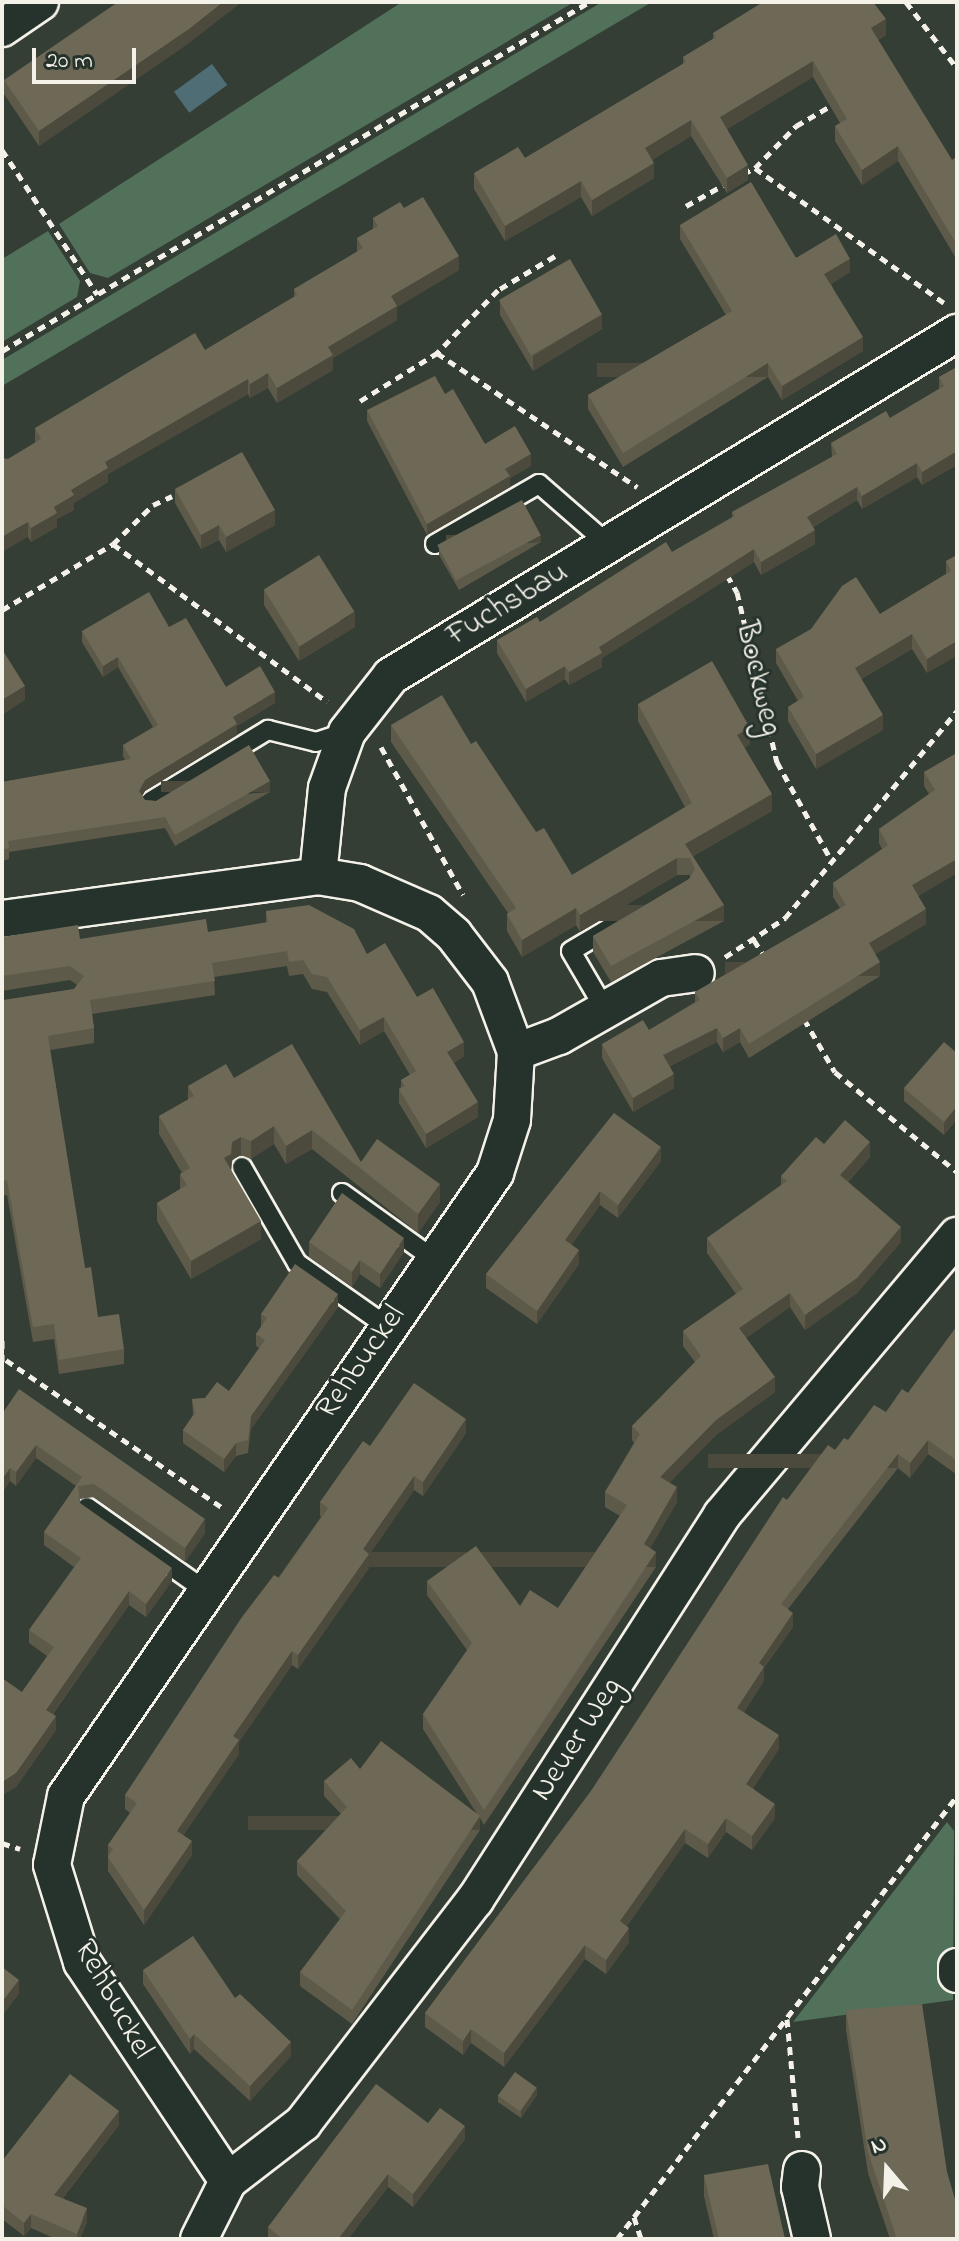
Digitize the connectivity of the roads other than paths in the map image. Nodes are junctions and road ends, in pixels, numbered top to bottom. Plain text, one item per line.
1 (40, 2) edge
2 (2, 28) edge
3 (957, 333) edge
4 (435, 544) dead end
5 (608, 544) junction
6 (351, 727) junction
7 (151, 801) edge
8 (318, 876) junction
9 (633, 914) edge
10 (2, 919) edge
11 (696, 973) road end
12 (606, 1011) junction
13 (516, 1052) junction
14 (242, 1167) dead end
15 (342, 1193) edge
16 (957, 1236) edge
17 (434, 1259) junction
18 (388, 1327) junction
19 (87, 1507) edge
20 (206, 1591) junction
21 (957, 1967) edge
22 (957, 1974) edge
23 (802, 2170) road end
24 (228, 2181) junction
25 (199, 2239) edge
26 (812, 2239) edge

1 - 2 street
3 - 5 street, Fuchsbau
4 - 5 lane
5 - 6 street, Fuchsbau
6 - 7 lane
6 - 8 street, Fuchsbau
8 - 10 street, Rehbuckel
8 - 13 street, Rehbuckel
9 - 12 lane
11 - 12 street
12 - 13 street
13 - 17 street, Rehbuckel
14 - 18 lane
15 - 17 lane
16 - 24 street, Neuer Weg
17 - 18 street, Rehbuckel
18 - 20 street, Rehbuckel
19 - 20 lane
20 - 24 street, Rehbuckel
21 - 22 street
23 - 26 street
24 - 25 street, Neuer Weg

